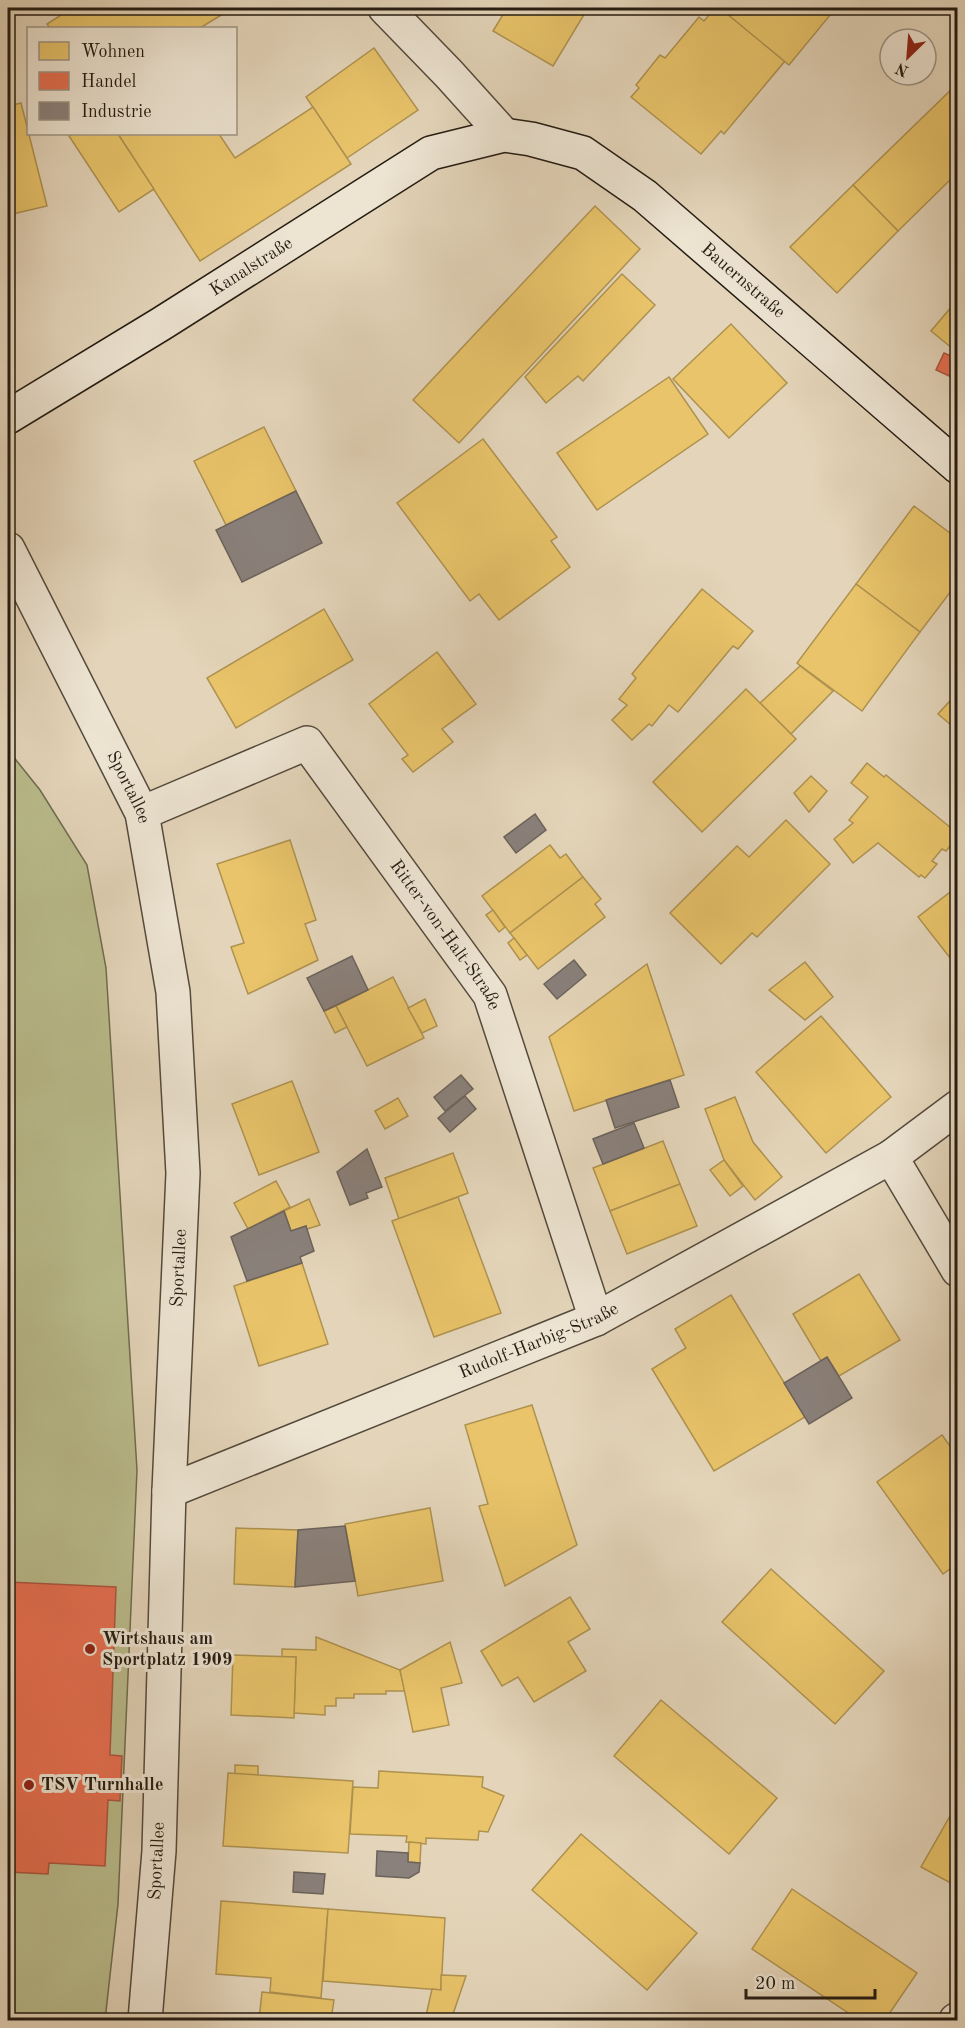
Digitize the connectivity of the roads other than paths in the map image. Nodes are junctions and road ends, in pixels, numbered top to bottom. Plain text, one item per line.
1 (385, 8) edge
2 (504, 135) junction
3 (8, 417) edge
4 (957, 467) edge
5 (8, 549) edge
6 (142, 813) junction
7 (957, 1107) edge
8 (891, 1157) junction
9 (957, 1270) edge
10 (596, 1319) junction
11 (169, 1491) junction
12 (145, 2020) edge

1 - 2 street
2 - 3 street, Kanalstraße
2 - 4 street, Bauernstraße
5 - 6 street, Sportallee
6 - 10 street, Ritter-von-Halt-Straße
6 - 11 street, Sportallee
7 - 8 street, Rudolf-Harbig-Straße
8 - 9 street
8 - 10 street, Rudolf-Harbig-Straße
10 - 11 street, Rudolf-Harbig-Straße
11 - 12 street, Sportallee

